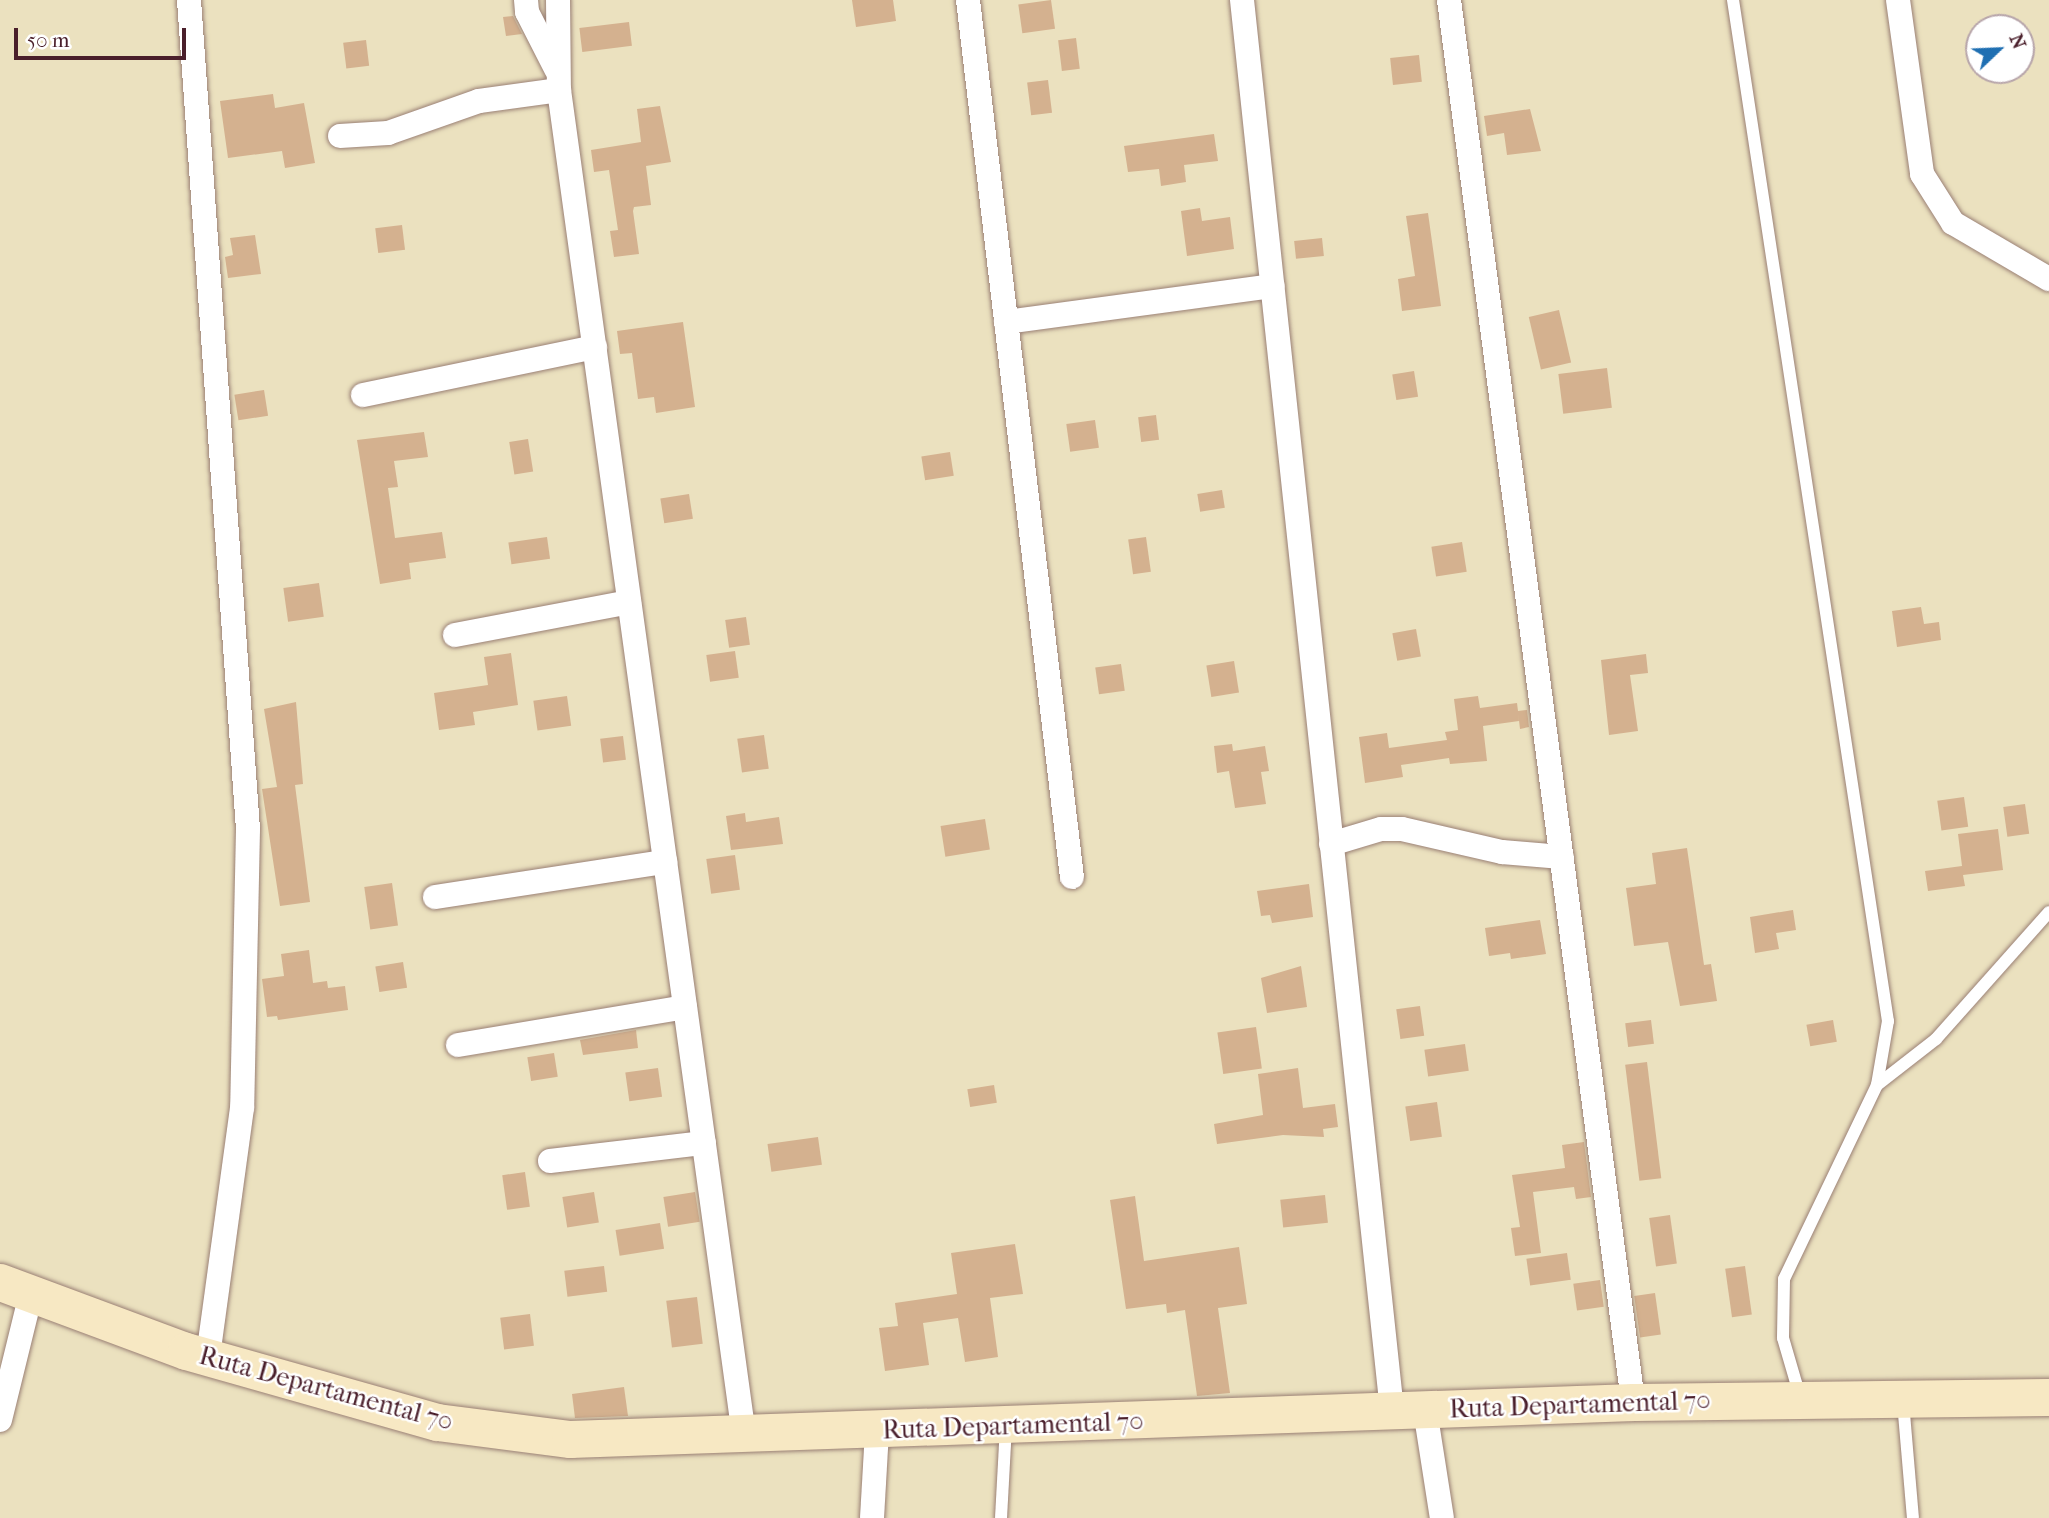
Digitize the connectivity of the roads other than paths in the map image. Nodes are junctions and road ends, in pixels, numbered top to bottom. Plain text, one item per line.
1 (189, 0) edge
2 (526, 0) edge
3 (558, 0) edge
4 (968, 0) edge
5 (1242, 0) edge
6 (1449, 0) edge
7 (1733, 0) edge
8 (1898, 0) edge
9 (558, 81) junction
10 (340, 136) dead end
11 (2049, 279) edge
12 (1273, 286) junction
13 (1006, 322) junction
14 (594, 347) junction
15 (363, 395) dead end
16 (629, 602) junction
17 (455, 635) dead end
18 (1331, 844) junction
19 (1562, 857) junction
20 (665, 862) junction
21 (1072, 877) dead end
22 (435, 897) dead end
23 (2049, 912) edge
24 (685, 1007) junction
25 (458, 1045) dead end
26 (1877, 1085) junction
27 (704, 1143) junction
28 (550, 1161) dead end
29 (16, 1288) edge
30 (208, 1357) junction
31 (1902, 1395) junction
32 (2049, 1397) edge
33 (1801, 1400) junction
34 (1633, 1402) junction
35 (1409, 1410) junction
36 (0, 1420) edge
37 (1006, 1426) junction
38 (877, 1431) junction
39 (744, 1436) junction
40 (872, 1518) edge
41 (1001, 1518) edge
42 (1443, 1518) edge
43 (1913, 1518) edge

1 - 30 street
2 - 9 street
3 - 9 street
4 - 13 street
5 - 12 street
6 - 19 street
7 - 26 lane
8 - 11 street
9 - 10 street
9 - 14 street
12 - 13 street
12 - 18 street
13 - 21 street
14 - 15 street
14 - 16 street
16 - 17 street
16 - 20 street
18 - 19 street
18 - 35 street
19 - 34 street
20 - 22 street
20 - 24 street
23 - 26 lane
24 - 25 street
24 - 27 street
26 - 33 lane
27 - 28 street
27 - 39 street
29 - 30 main road, Ruta Departamental 70
29 - 36 street
30 - 39 main road, Ruta Departamental 70
31 - 32 main road, Ruta Departamental 70
31 - 33 main road, Ruta Departamental 70
31 - 43 lane
33 - 34 main road, Ruta Departamental 70
34 - 35 main road, Ruta Departamental 70
35 - 37 main road, Ruta Departamental 70
35 - 42 street
37 - 38 main road, Ruta Departamental 70
37 - 41 lane
38 - 39 main road, Ruta Departamental 70
38 - 40 street

